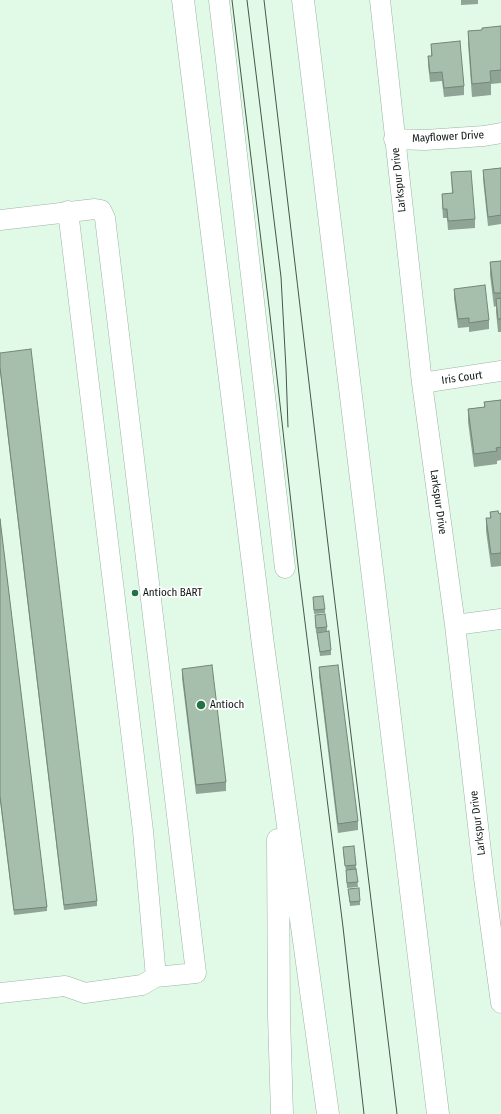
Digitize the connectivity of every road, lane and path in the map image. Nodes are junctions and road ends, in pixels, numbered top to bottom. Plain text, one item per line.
1 (183, 0) edge
2 (219, 0) edge
3 (303, 0) edge
4 (380, 0) edge
5 (501, 133) edge
6 (394, 139) junction
7 (68, 211) junction
8 (0, 220) edge
9 (501, 371) edge
10 (422, 383) junction
11 (285, 568) dead end
12 (501, 619) edge
13 (455, 625) junction
14 (278, 755) junction
15 (493, 877) edge
16 (156, 977) junction
17 (0, 993) edge
18 (501, 1003) edge
19 (282, 1114) edge
20 (328, 1114) edge
21 (438, 1114) edge

1 - 14 highway
2 - 11 street
3 - 21 highway
4 - 6 street, Larkspur Drive
5 - 6 street, Mayflower Drive
6 - 10 street, Larkspur Drive
7 - 8 street
7 - 16 street
7 - 16 street
9 - 10 street, Iris Court
10 - 13 street, Larkspur Drive
12 - 13 street
13 - 15 street, Larkspur Drive
14 - 19 highway
14 - 20 highway
15 - 18 street, Larkspur Drive
16 - 17 street

